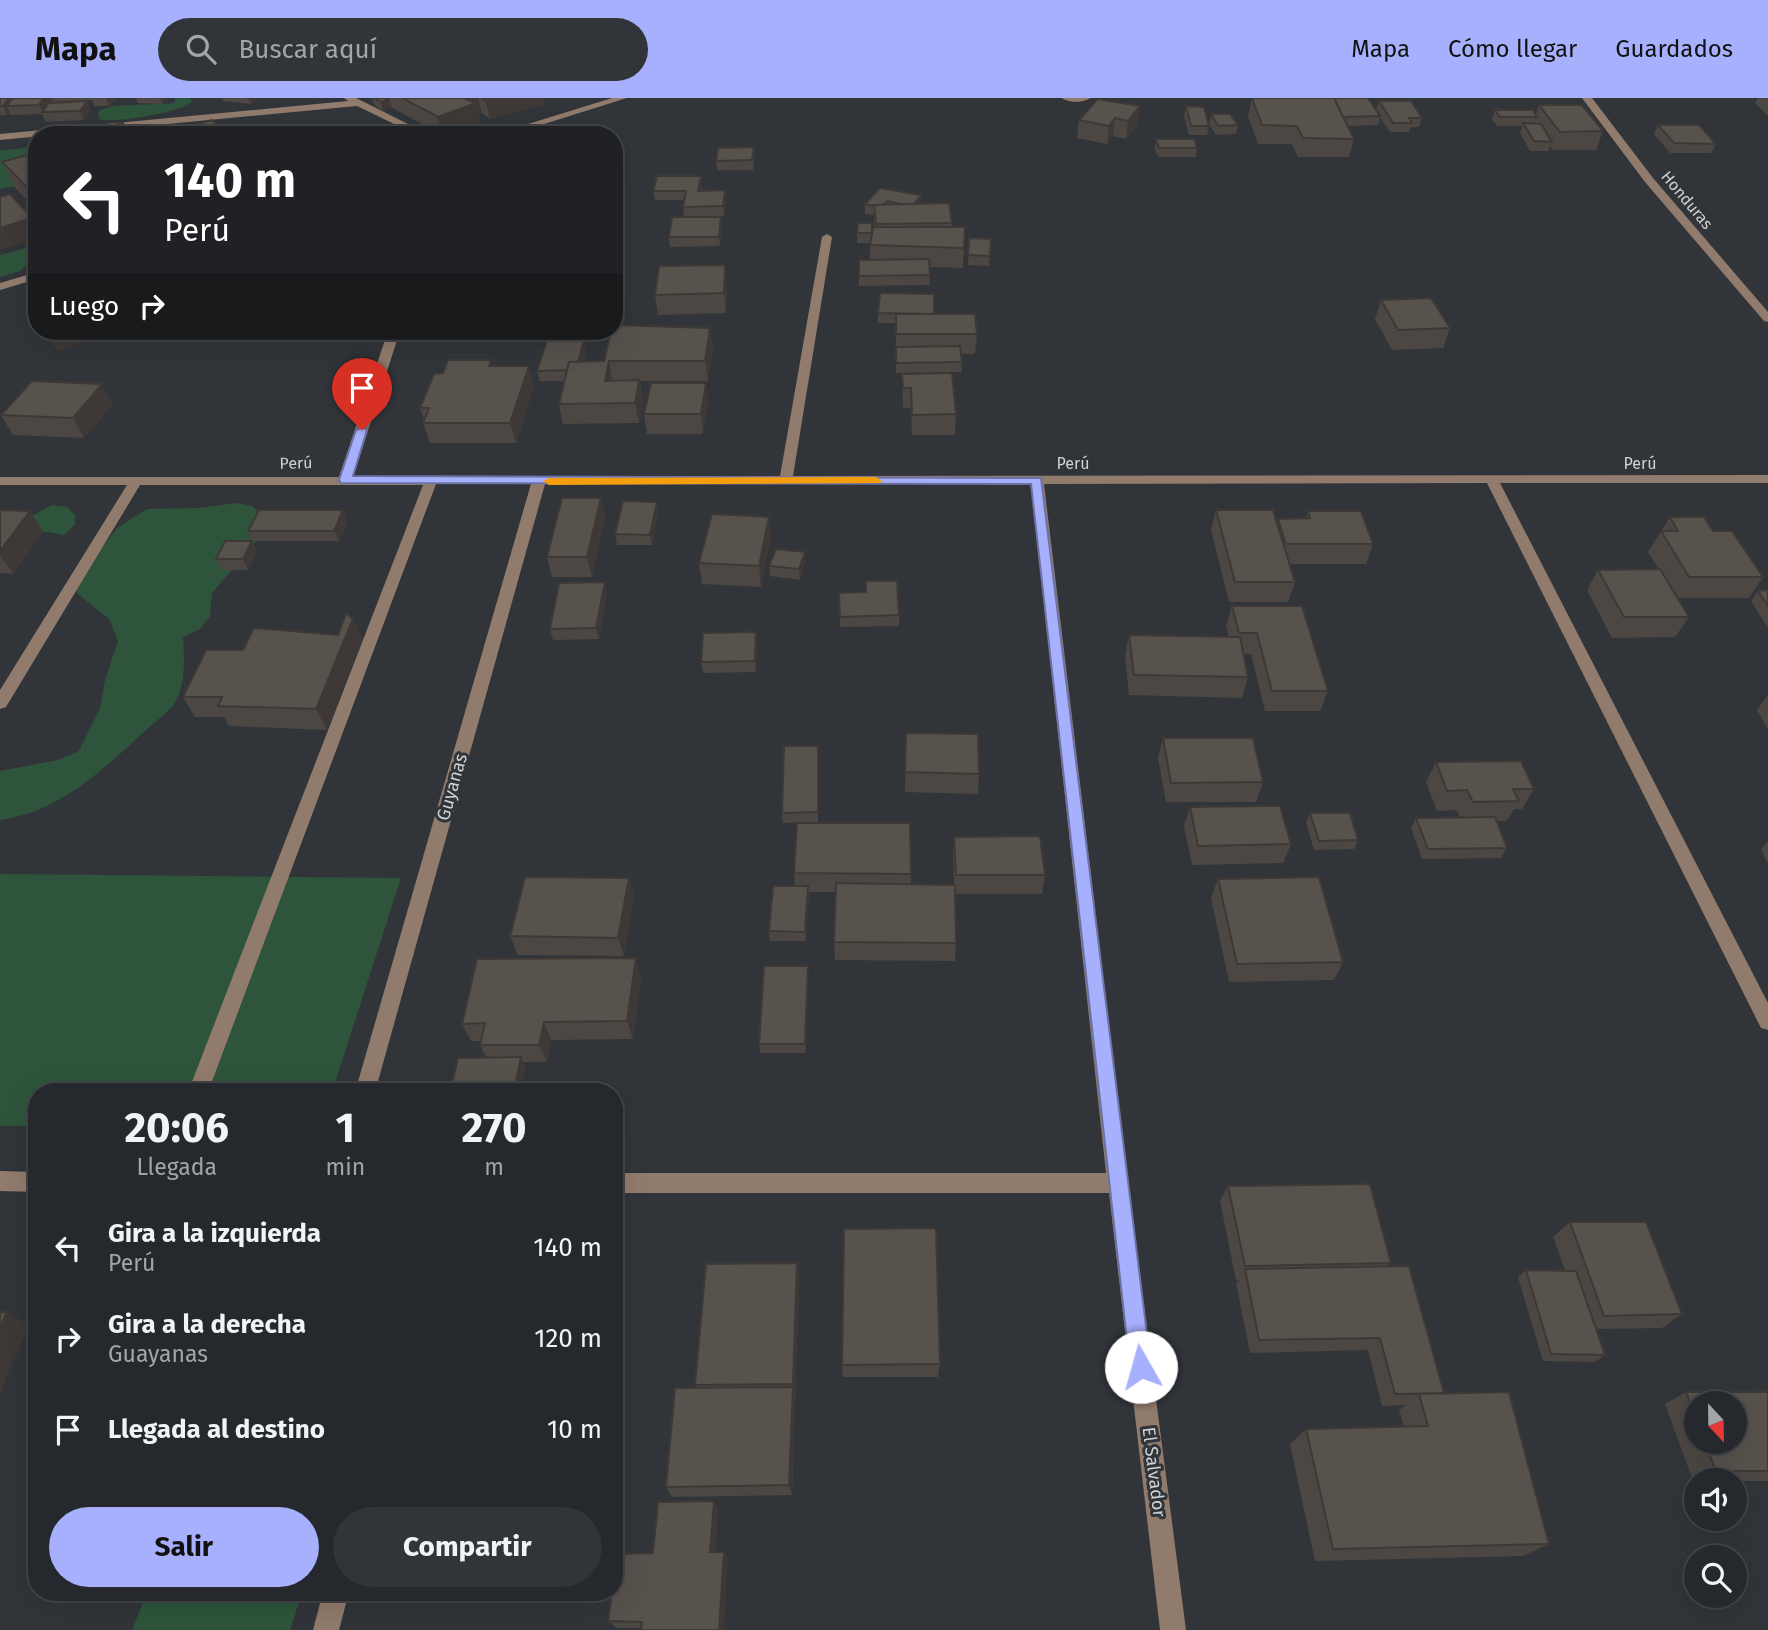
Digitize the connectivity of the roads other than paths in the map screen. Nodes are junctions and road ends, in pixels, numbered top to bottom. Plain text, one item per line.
1 (622, 98) edge
2 (1067, 98) edge
3 (1085, 98) edge
4 (1587, 98) edge
5 (353, 100) edge
6 (105, 126) edge
7 (406, 126) edge
8 (528, 126) edge
9 (28, 134) edge
10 (0, 137) edge
11 (827, 237) dead end
12 (28, 278) edge
13 (0, 287) edge
14 (1768, 319) edge
15 (391, 340) edge
16 (1768, 479) edge
17 (345, 480) junction
18 (1037, 480) junction
19 (0, 481) edge
20 (430, 481) junction
21 (539, 481) junction
22 (786, 481) junction
23 (1492, 481) junction
24 (135, 482) junction
25 (0, 703) edge
26 (1768, 1021) edge
27 (201, 1083) edge
28 (368, 1083) edge
29 (0, 1181) edge
30 (28, 1182) edge
31 (1118, 1183) junction
32 (623, 1184) edge
33 (334, 1601) edge
34 (326, 1630) edge
35 (1173, 1630) edge

1 - 8 street
2 - 3 street
4 - 14 street, Honduras
5 - 6 street
5 - 7 street
9 - 10 street
11 - 22 street
12 - 13 street
15 - 17 street
16 - 23 street, Perú
17 - 20 street, Perú
17 - 24 street, Perú
18 - 22 street, Perú
18 - 23 street, Perú
18 - 31 street, El Salvador
19 - 24 street, Perú
20 - 21 street, Perú
20 - 27 street
21 - 22 street, Perú
21 - 28 street, Guyanas
23 - 26 street
24 - 25 street
29 - 30 street
31 - 32 street
31 - 35 street, El Salvador
33 - 34 street

